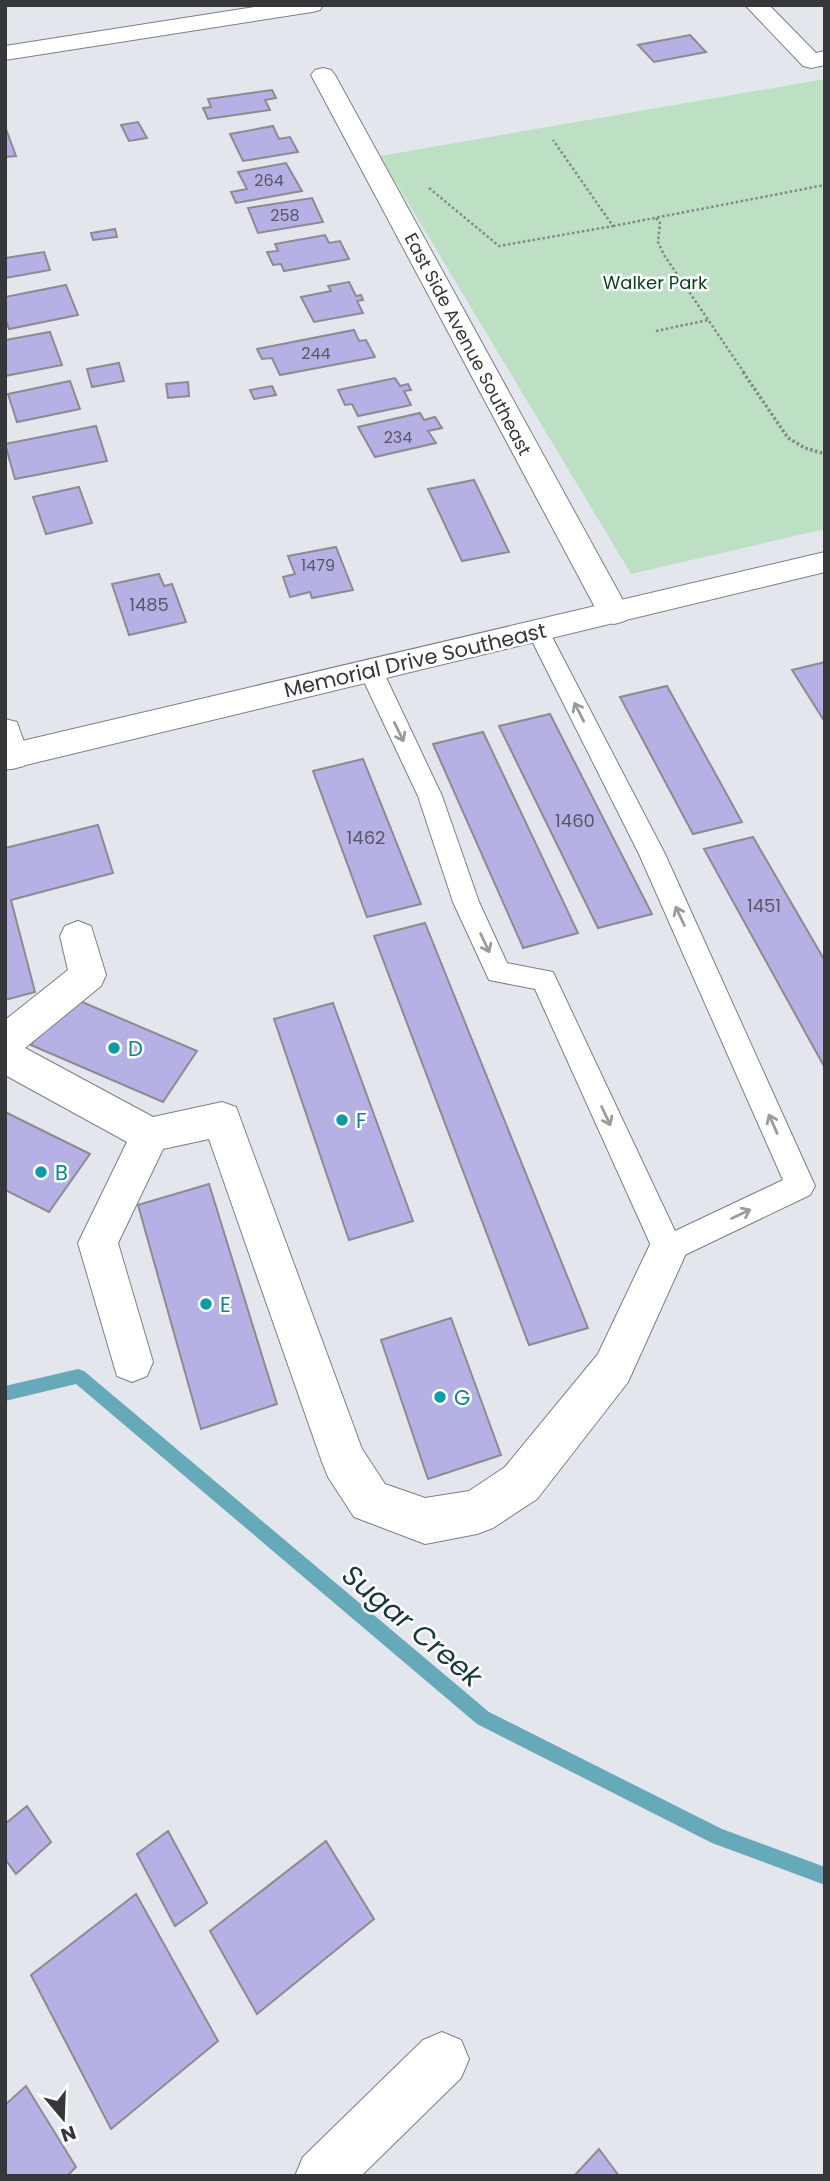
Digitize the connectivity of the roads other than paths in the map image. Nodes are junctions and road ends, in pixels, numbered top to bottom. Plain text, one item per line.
1 (312, 5) edge
2 (757, 5) edge
3 (242, 16) junction
4 (5, 53) edge
5 (818, 60) edge
6 (5, 63) edge
7 (323, 75) dead end
8 (825, 562) edge
9 (614, 612) junction
10 (538, 631) junction
11 (371, 671) junction
12 (7, 749) edge
13 (78, 936) dead end
14 (5, 1042) edge
15 (5, 1056) edge
16 (150, 1135) junction
17 (668, 1249) junction
18 (132, 1362) dead end
19 (442, 2059) dead end
20 (322, 2176) edge

1 - 3 main road
2 - 5 main road
3 - 4 main road
3 - 6 main road
7 - 9 main road, East Side Avenue Southeast
8 - 9 main road, Memorial Drive Southeast
9 - 10 main road, Memorial Drive Southeast
10 - 11 main road, Memorial Drive Southeast
17 -> 10 lane
11 - 12 main road, Memorial Drive Southeast
11 -> 17 lane
13 - 14 main road
15 - 16 main road
16 - 17 main road
16 - 18 main road
19 - 20 main road

